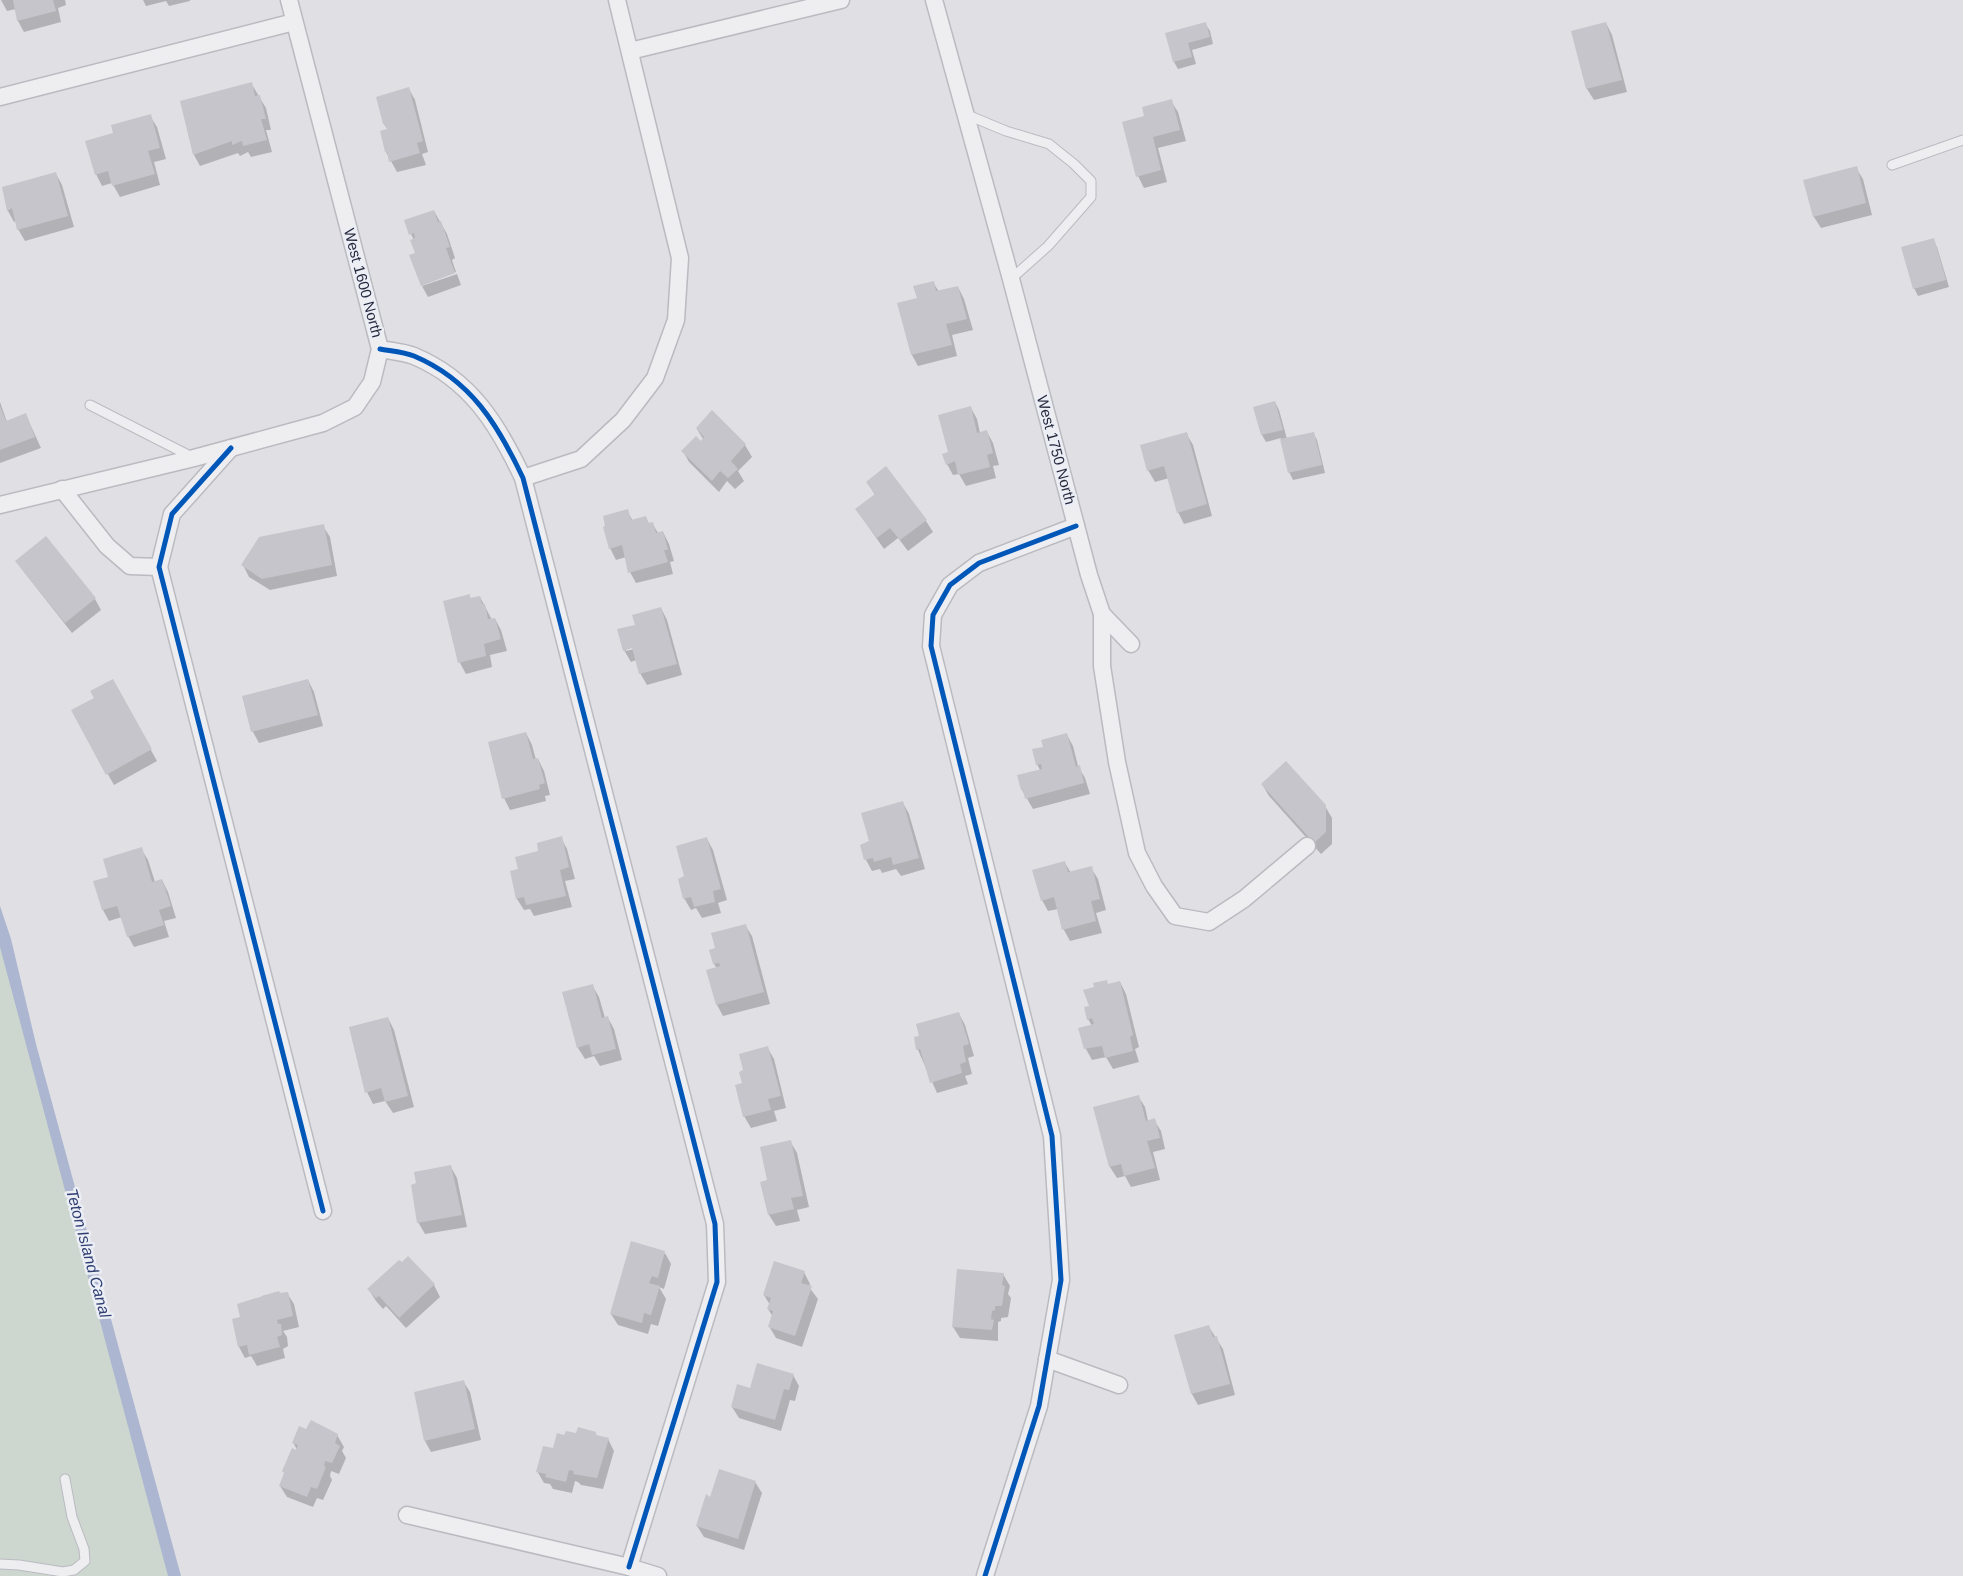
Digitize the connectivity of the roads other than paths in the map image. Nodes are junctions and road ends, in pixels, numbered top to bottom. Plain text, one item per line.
1 (289, 0) edge
2 (617, 0) edge
3 (841, 0) edge
4 (934, 0) edge
5 (294, 22) junction
6 (630, 51) junction
7 (0, 97) edge
8 (965, 114) junction
9 (1963, 140) edge
10 (1892, 165) dead end
11 (1012, 280) junction
12 (380, 349) junction
13 (90, 405) dead end
14 (231, 448) junction
15 (194, 458) junction
16 (523, 478) junction
17 (62, 489) junction
18 (0, 505) edge
19 (1076, 526) junction
20 (159, 567) junction
21 (1102, 614) junction
22 (1131, 644) dead end
23 (1307, 846) dead end
24 (323, 1211) dead end
25 (1047, 1359) junction
26 (1119, 1385) dead end
27 (65, 1479) dead end
28 (408, 1515) dead end
29 (0, 1564) edge
30 (629, 1567) junction
31 (658, 1576) edge
32 (985, 1576) edge

1 - 5 street, West 1600 North
2 - 6 street
3 - 6 street
4 - 8 street, West 1750 North
5 - 7 street
5 - 12 street, West 1600 North
6 - 16 street
8 - 11 street, West 1750 North
8 - 11 lane
9 - 10 lane
11 - 19 street, West 1750 North
12 - 14 street, West 1600 North
12 - 16 street
13 - 15 lane
14 - 15 street, West 1600 North
14 - 20 street
15 - 17 street, West 1600 North
16 - 30 street
17 - 18 street, West 1600 North
17 - 20 street
19 - 21 street, West 1750 North
19 - 25 street
20 - 24 street
21 - 22 street
21 - 23 street, West 1750 North
25 - 26 street
25 - 32 street
27 - 29 lane
28 - 30 street
30 - 31 street

